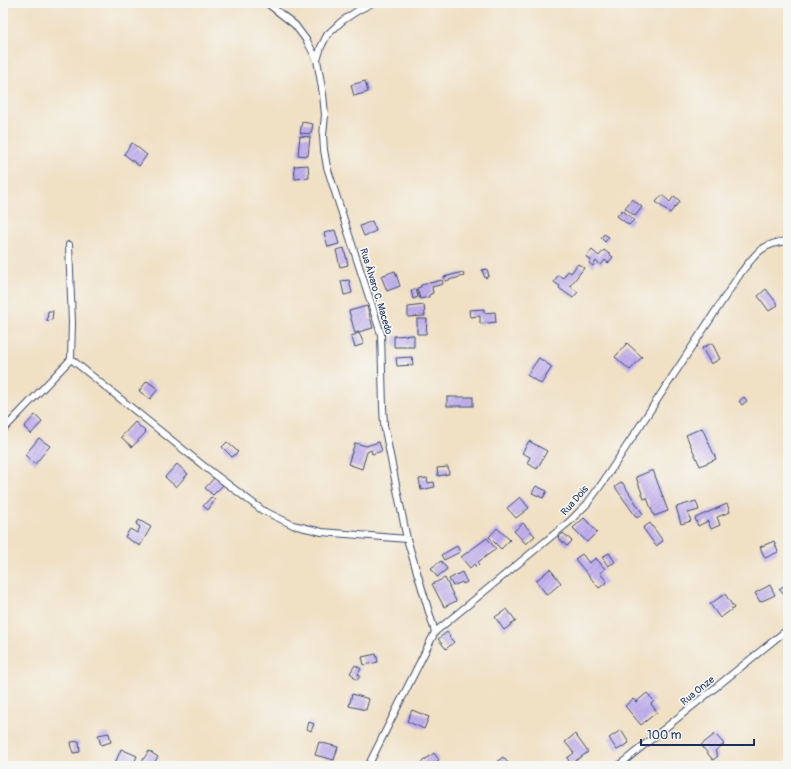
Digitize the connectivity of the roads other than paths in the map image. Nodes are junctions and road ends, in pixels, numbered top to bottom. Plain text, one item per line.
1 (267, 3) edge
2 (372, 3) edge
3 (317, 60) junction
4 (788, 241) edge
5 (69, 245) dead end
6 (71, 359) junction
7 (3, 430) edge
8 (407, 539) junction
9 (788, 630) edge
10 (435, 632) junction
11 (368, 766) edge
12 (618, 766) edge

1 - 3 street
2 - 3 street
3 - 8 street, Rua Álvaro C. Macedo
4 - 10 street, Rua Dois
5 - 6 street
6 - 7 street
6 - 8 street
8 - 10 street, Rua Álvaro C. Macedo
9 - 12 street, Rua Onze
10 - 11 street, Rua Dois

